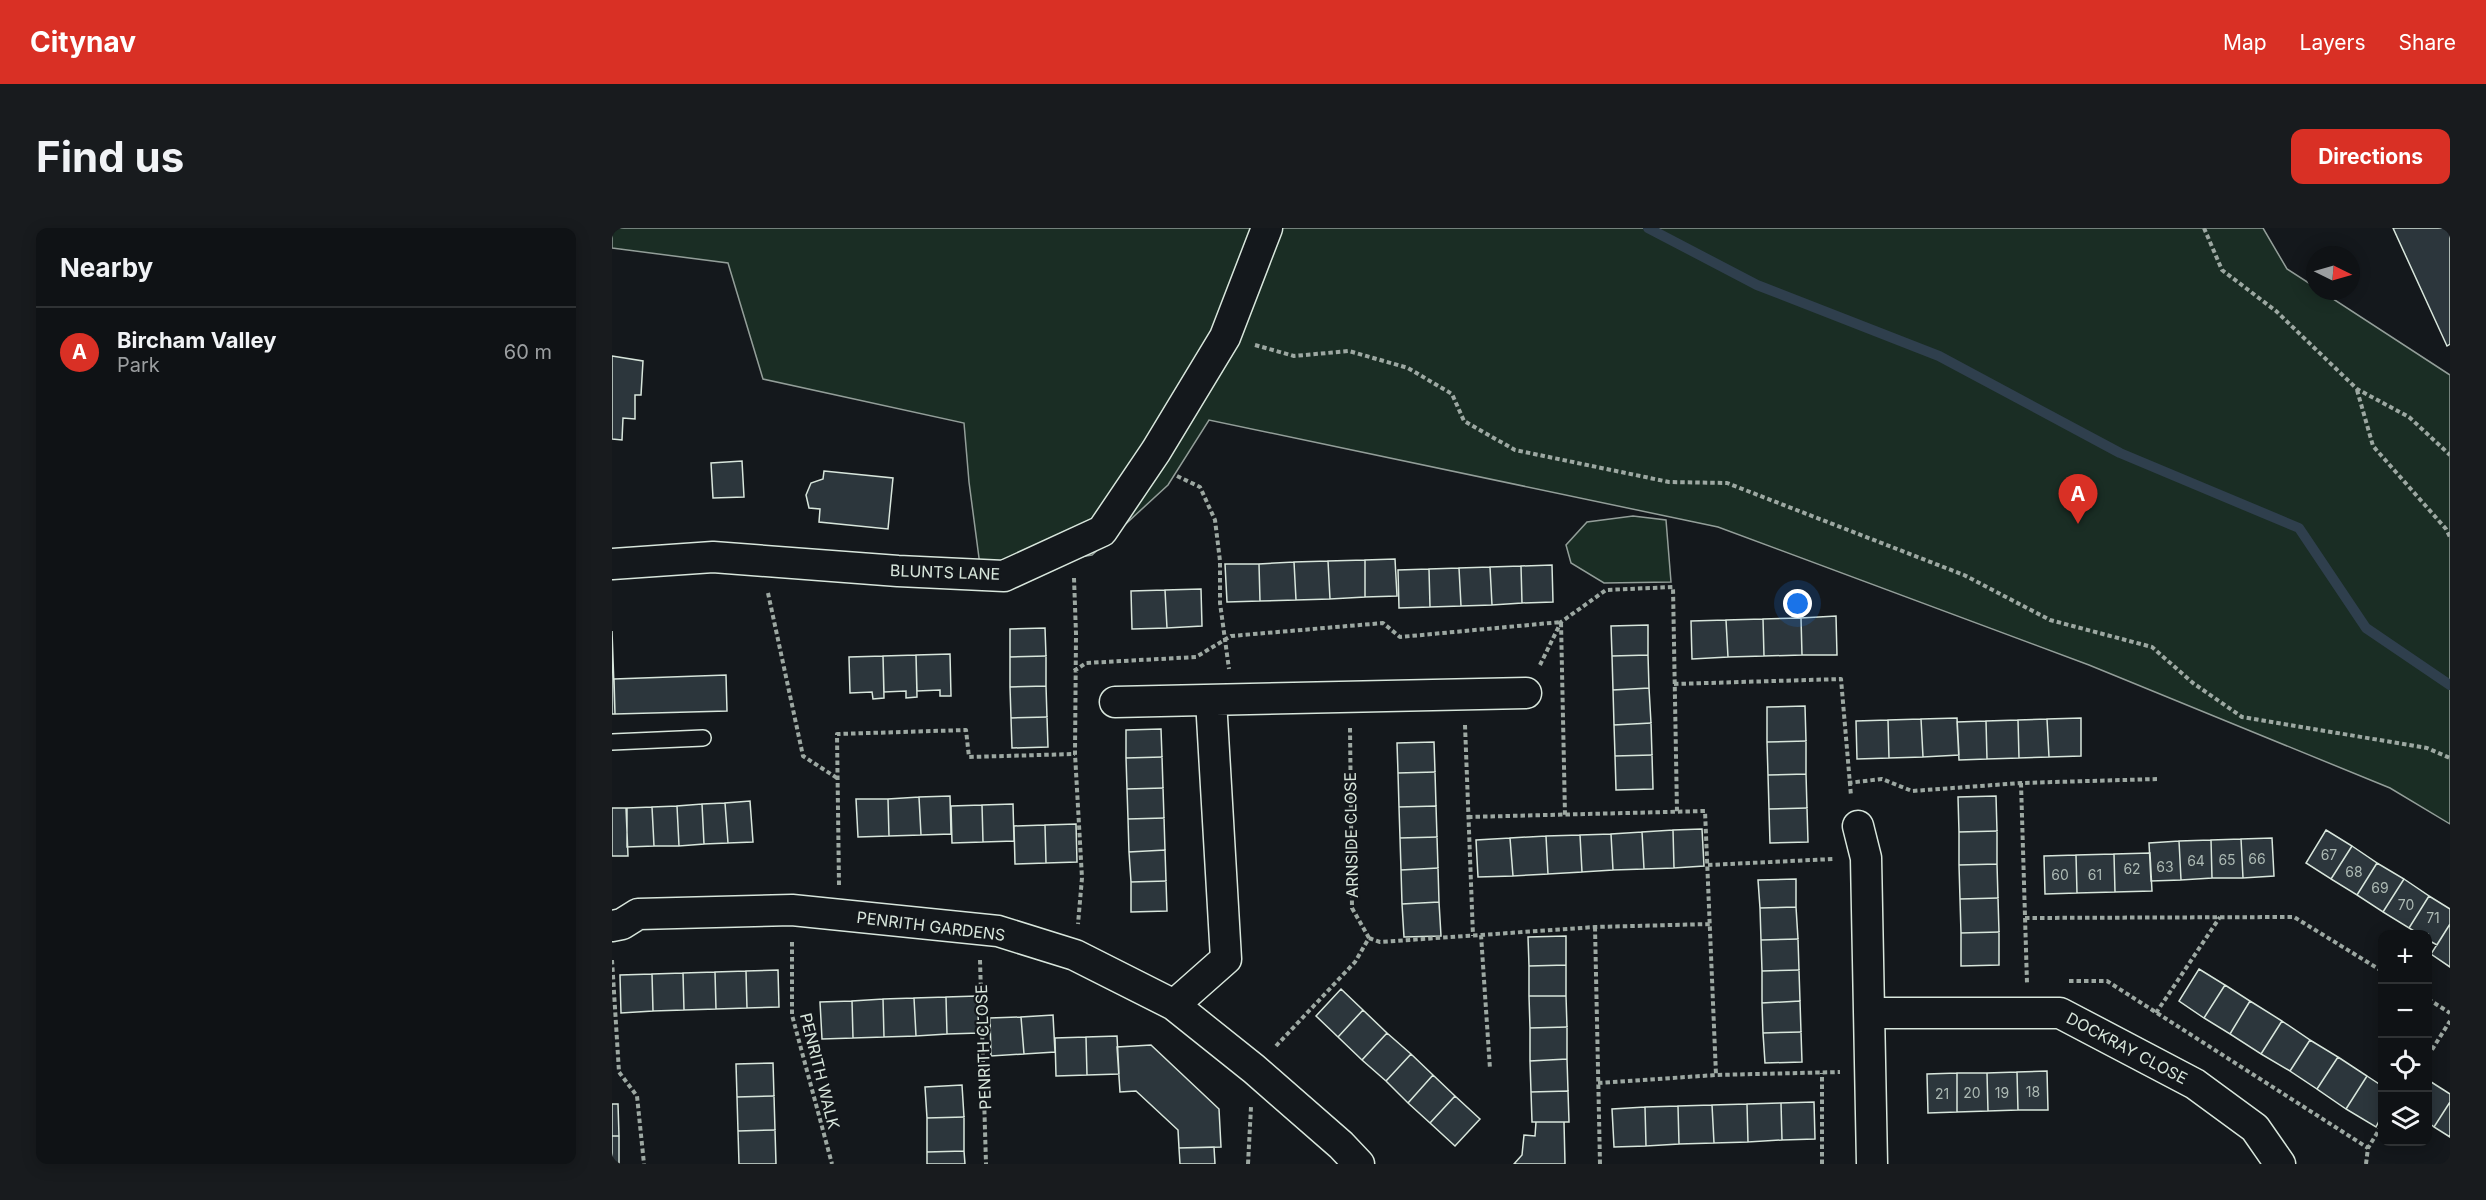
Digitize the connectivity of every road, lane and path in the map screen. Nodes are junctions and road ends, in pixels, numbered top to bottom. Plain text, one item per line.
1 (1268, 228) edge
2 (2204, 228) edge
3 (1225, 337) junction
4 (2357, 389) junction
5 (2450, 455) edge
6 (1200, 487) dead end
7 (2450, 537) edge
8 (761, 560) junction
9 (612, 564) edge
10 (1074, 579) dead end
11 (1561, 622) junction
12 (1224, 640) junction
13 (1227, 661) dead end
14 (1074, 671) junction
15 (1674, 684) junction
16 (1526, 693) joint
17 (1463, 695) junction
18 (1349, 697) junction
19 (1211, 700) junction
20 (1115, 702) dead end
21 (703, 738) dead end
22 (612, 742) edge
23 (1075, 754) junction
24 (2450, 758) edge
25 (837, 778) junction
26 (2157, 778) dead end
27 (1848, 783) junction
28 (2022, 783) junction
29 (1677, 812) junction
30 (1565, 815) junction
31 (1468, 817) junction
32 (1858, 826) joint
33 (1866, 858) junction
34 (1708, 865) junction
35 (792, 910) junction
36 (839, 915) junction
37 (2220, 917) junction
38 (2025, 918) junction
39 (1711, 924) junction
40 (612, 926) edge
41 (1595, 927) junction
42 (979, 930) junction
43 (1481, 935) junction
44 (1473, 936) junction
45 (1369, 938) junction
46 (1075, 955) junction
47 (612, 960) edge
48 (2378, 969) edge
49 (2038, 981) dead end
50 (2061, 981) dead end
51 (2432, 1002) edge
52 (1174, 1005) junction
53 (1869, 1013) junction
54 (2156, 1013) junction
55 (2450, 1013) edge
56 (2450, 1021) edge
57 (2432, 1048) edge
58 (1254, 1069) junction
59 (1490, 1069) dead end
60 (1870, 1071) junction
61 (1822, 1072) junction
62 (1716, 1075) junction
63 (1598, 1083) junction
64 (2378, 1132) edge
65 (2368, 1148) junction
66 (1342, 1158) edge
67 (644, 1164) edge
68 (832, 1164) edge
69 (986, 1164) edge
70 (1248, 1164) edge
71 (1600, 1164) edge
72 (1822, 1164) edge
73 (1872, 1164) edge
74 (2280, 1164) edge
75 (2366, 1164) edge

1 - 3 street, BLUNTS LANE
2 - 4 path
3 - 8 street, BLUNTS LANE
3 - 24 path
4 - 5 path
4 - 7 path
6 - 12 path
8 - 9 street, BLUNTS LANE
8 - 25 path
10 - 14 path
11 - 12 path
11 - 15 path
11 - 16 path
11 - 30 path
12 - 13 path
12 - 14 path
14 - 23 path
15 - 27 path
15 - 29 path
16 - 17 street
17 - 18 street
17 - 31 path
18 - 19 street
18 - 45 path, ARNSIDE CLOSE
19 - 20 street
19 - 52 street
21 - 22 lane
23 - 25 path
23 - 46 path
25 - 36 path
26 - 28 path
27 - 28 path
27 - 32 path
28 - 38 path
29 - 30 path
29 - 34 path
30 - 31 path
31 - 44 path
32 - 33 street
33 - 34 path
33 - 53 street
34 - 39 path
35 - 36 street, PENRITH GARDENS
35 - 40 street, PENRITH GARDENS
35 - 68 path, PENRITH WALK
36 - 42 street, PENRITH GARDENS
37 - 38 path
37 - 48 path
37 - 54 path
38 - 49 path
39 - 41 path
39 - 62 path
41 - 43 path
41 - 63 path
42 - 46 street, PENRITH GARDENS
42 - 69 path, PENRITH CLOSE
43 - 44 path
43 - 59 path
44 - 45 path
45 - 58 path
46 - 52 street, PENRITH GARDENS
47 - 67 path
50 - 54 path
51 - 55 path
52 - 58 street, PENRITH GARDENS
53 - 60 street
53 - 74 street, DOCKRAY CLOSE
54 - 65 path
56 - 57 path
58 - 66 street, PENRITH GARDENS
58 - 70 path
60 - 61 path
60 - 73 street
61 - 62 path
61 - 72 path
62 - 63 path
63 - 71 path
64 - 65 path
65 - 75 path

